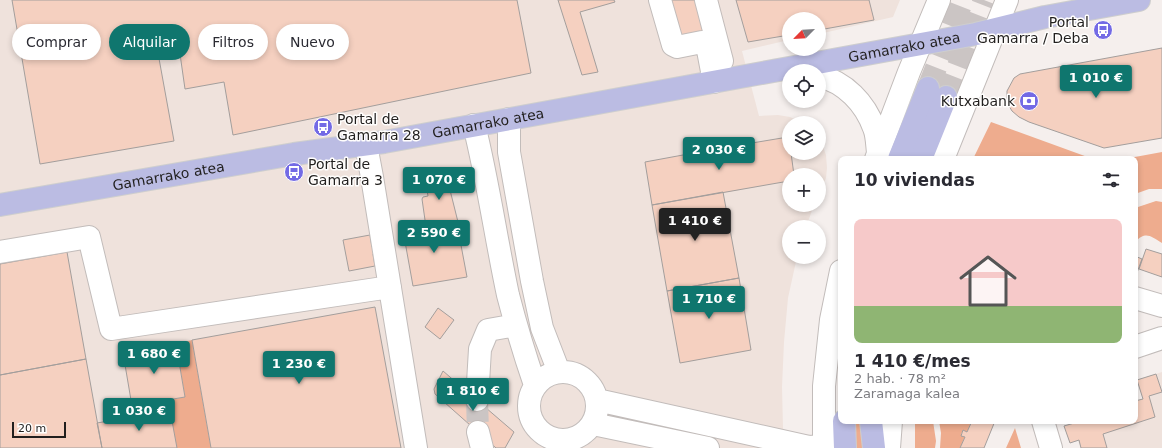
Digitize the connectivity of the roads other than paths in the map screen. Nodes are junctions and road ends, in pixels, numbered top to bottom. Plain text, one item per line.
1 (660, 0) edge
2 (706, 0) edge
3 (939, 0) edge
4 (1006, 0) edge
5 (1139, 0) edge
6 (995, 30) junction
7 (922, 43) junction
8 (821, 64) edge
9 (782, 72) edge
10 (826, 78) edge
11 (720, 81) junction
12 (509, 119) junction
13 (474, 125) junction
14 (366, 145) junction
15 (877, 156) edge
16 (901, 156) edge
17 (922, 156) edge
18 (944, 156) edge
19 (0, 205) edge
20 (0, 252) edge
21 (390, 286) junction
22 (838, 286) edge
23 (1138, 299) edge
24 (1162, 306) edge
25 (516, 325) junction
26 (1162, 338) edge
27 (1138, 346) edge
28 (559, 372) junction
29 (535, 385) junction
30 (477, 400) tunnel mouth
31 (597, 400) junction
32 (593, 424) junction
33 (842, 424) edge
34 (871, 424) edge
35 (891, 424) edge
36 (1044, 424) edge
37 (536, 438) edge
38 (565, 444) edge
39 (831, 447) edge
40 (416, 448) edge
41 (708, 448) edge
42 (874, 448) edge
43 (889, 448) edge
44 (1051, 448) edge

1 - 11 street
2 - 11 street
3 - 7 street
4 - 6 street
5 - 6 main road, Gamarrako atea
6 - 7 main road, Gamarrako atea
6 - 18 street
7 - 8 main road, Gamarrako atea
7 - 15 street
9 - 11 main road, Gamarrako atea
10 - 15 street
11 - 12 main road, Gamarrako atea
12 - 13 main road, Gamarrako atea
12 - 28 street
13 - 14 main road, Gamarrako atea
13 - 25 street
14 - 19 main road, Gamarrako atea
14 - 21 street
16 - 17 main road
20 - 21 street
21 - 40 street
22 - 39 street
23 - 24 street
25 - 29 street
25 - 30 street
26 - 27 street
28 - 29 street
28 - 31 street
29 - 37 street
31 - 32 street
31 - 39 street
32 - 38 street
32 - 41 street
33 - 39 main road
34 - 42 main road
35 - 43 street
36 - 44 street
37 - 38 street

